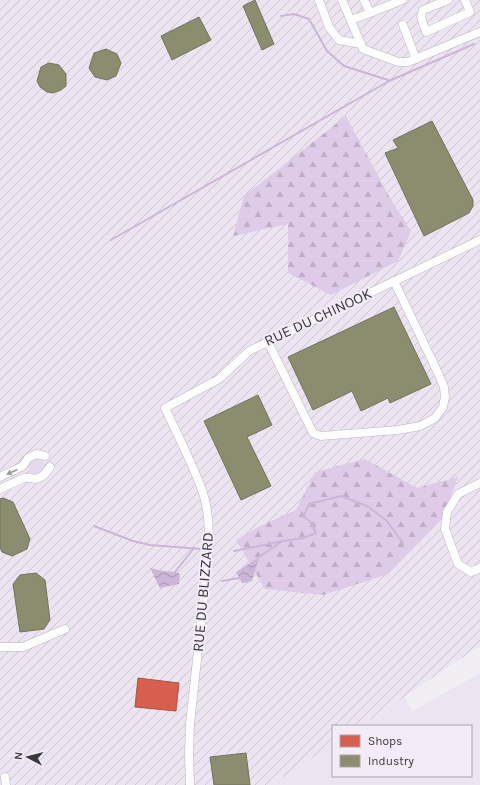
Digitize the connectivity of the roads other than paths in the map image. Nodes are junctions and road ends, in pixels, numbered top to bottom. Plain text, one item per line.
1 (319, 0) edge
2 (342, 0) edge
3 (364, 0) edge
4 (402, 0) edge
5 (448, 0) edge
6 (465, 0) edge
7 (370, 13) junction
8 (351, 20) junction
9 (403, 25) dead end
10 (480, 32) edge
11 (361, 44) junction
12 (416, 59) junction
13 (480, 240) edge
14 (394, 281) junction
15 (268, 342) junction
16 (165, 408) joint
17 (45, 456) dead end
18 (50, 467) dead end
19 (0, 477) edge
20 (480, 483) edge
21 (0, 489) edge
22 (480, 568) edge
23 (65, 629) dead end
24 (0, 647) edge
25 (183, 785) edge
26 (190, 785) edge

1 - 11 street
2 - 8 street
3 - 7 street
4 - 7 street
5 - 6 street
7 - 8 street
8 - 11 street
9 - 12 street
10 - 12 street
11 - 12 street
13 - 14 street, RUE DU CHINOOK
14 - 15 street, RUE DU CHINOOK
14 - 15 street
15 - 16 street, RUE DU CHINOOK
16 - 26 street, RUE DU BLIZZARD
17 -> 19 street
18 - 21 street
20 - 22 street
23 - 24 street
25 - 26 street

